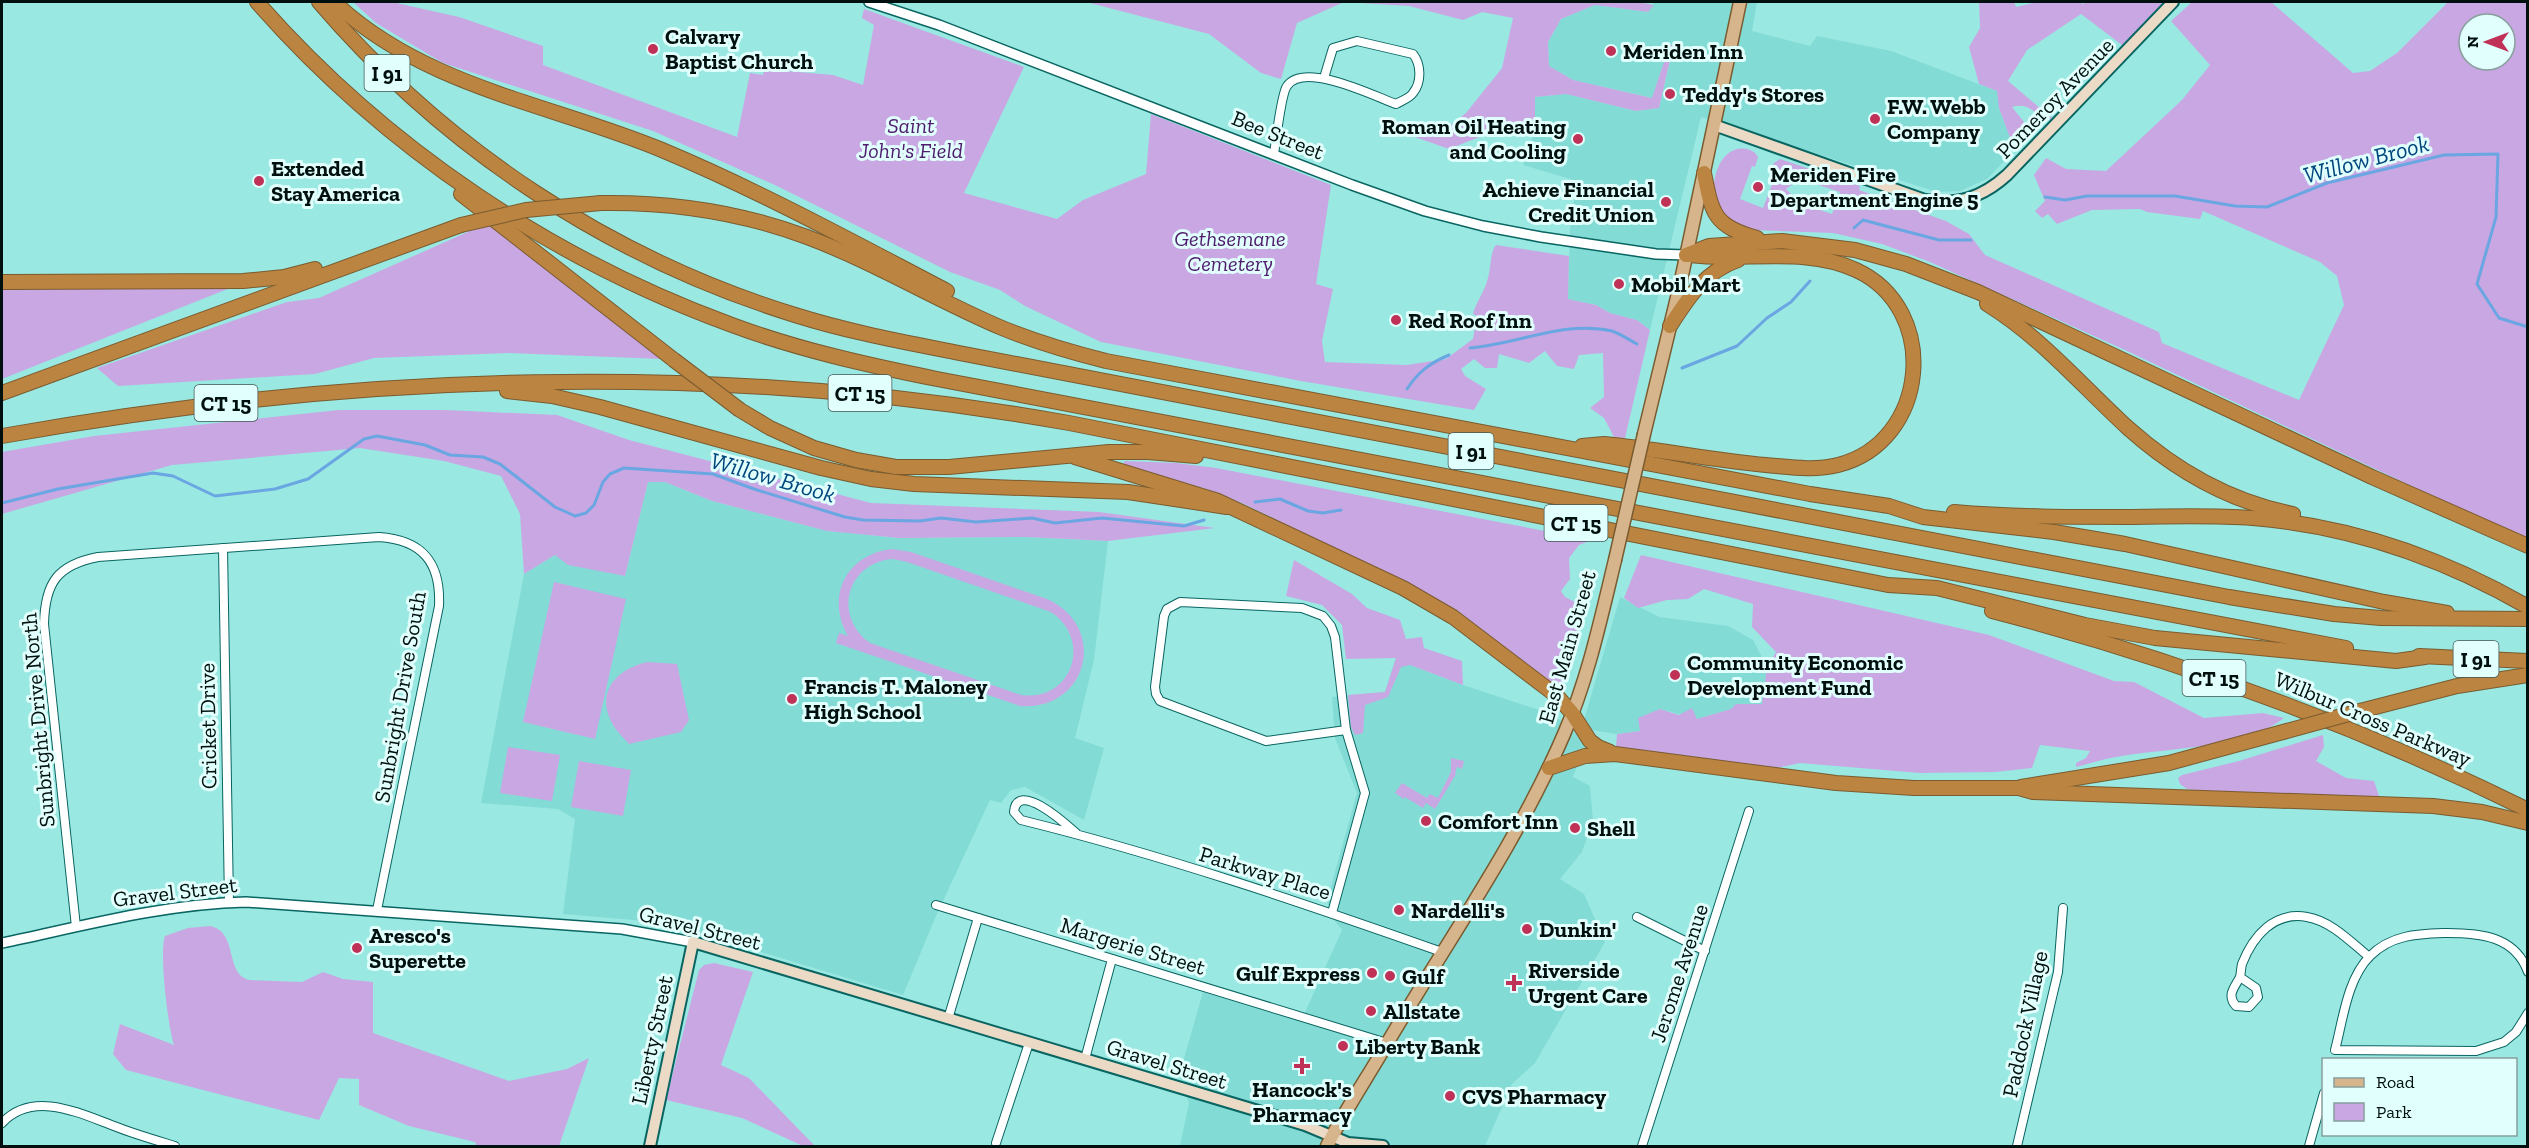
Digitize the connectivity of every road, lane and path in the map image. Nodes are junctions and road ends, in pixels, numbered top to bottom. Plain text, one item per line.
1 (258, 2) edge
2 (319, 2) edge
3 (333, 2) edge
4 (869, 2) edge
5 (1740, 2) edge
6 (2173, 2) edge
7 (1324, 78) junction
8 (1713, 125) junction
9 (394, 132) junction
10 (1274, 154) junction
11 (1704, 173) junction
12 (1770, 241) junction
13 (1686, 255) junction
14 (1748, 257) junction
15 (364, 259) junction
16 (2, 282) edge
17 (1960, 287) junction
18 (1670, 326) junction
19 (1000, 327) junction
20 (452, 385) junction
21 (2, 393) edge
22 (2, 436) edge
23 (1571, 448) junction
24 (1075, 457) junction
25 (1264, 462) junction
26 (1889, 506) junction
27 (1227, 507) junction
28 (2326, 529) junction
29 (2528, 546) edge
30 (223, 548) junction
31 (1888, 585) junction
32 (2527, 615) edge
33 (2425, 657) junction
34 (2528, 661) edge
35 (2528, 675) edge
36 (1572, 713) junction
37 (1346, 730) junction
38 (1615, 754) junction
39 (1549, 768) junction
40 (2019, 788) junction
41 (2528, 810) edge
42 (1749, 811) dead end
43 (2528, 824) edge
44 (1076, 833) junction
45 (229, 903) junction
46 (936, 905) dead end
47 (2063, 908) dead end
48 (377, 910) junction
49 (1332, 913) junction
50 (1637, 917) dead end
51 (978, 918) junction
52 (76, 927) junction
53 (693, 942) junction
54 (2, 943) edge
55 (1704, 951) junction
56 (1442, 952) junction
57 (2369, 957) junction
58 (1112, 959) junction
59 (2528, 972) edge
60 (2240, 977) dead end
61 (2528, 1013) edge
62 (948, 1018) junction
63 (1029, 1042) junction
64 (1387, 1043) junction
65 (2335, 1050) junction
66 (2332, 1058) edge
67 (1085, 1059) junction
68 (2322, 1100) edge
69 (2, 1123) edge
70 (1329, 1142) edge
71 (996, 1143) dead end
72 (175, 1146) edge
73 (650, 1146) edge
74 (1383, 1146) edge
75 (1642, 1146) edge
76 (2017, 1146) edge
77 (2309, 1146) edge

1 - 9 highway, I 91
2 - 32 highway, I 91
3 - 19 highway
4 - 10 street, Bee Street
5 - 8 main road, East Main Street
6 - 8 main road, Pomeroy Avenue
7 - 7 street
7 - 10 street
8 - 11 main road, East Main Street
9 - 24 highway, bridge
9 - 33 highway, I 91
10 - 13 street, Bee Street
11 - 12 highway
11 - 13 main road, East Main Street
12 - 13 highway
12 - 17 highway
13 - 14 highway
13 - 18 main road, East Main Street
14 - 18 highway
14 - 23 highway
15 - 16 highway
15 - 19 highway, bridge
15 - 21 highway
17 - 28 highway
17 - 29 highway
18 - 36 main road, East Main Street, bridge
19 - 23 highway
20 - 22 highway, CT 15
20 - 25 highway, CT 15
20 - 27 highway
23 - 26 highway
24 - 25 highway
24 - 27 highway
25 - 31 highway, CT 15
26 - 28 highway
26 - 32 highway
27 - 36 highway
28 - 32 highway
30 - 45 street, Cricket Drive
30 - 48 street, Sunbright Drive South
30 - 52 street, Sunbright Drive North
31 - 33 highway
31 - 41 highway, Wilbur Cross Parkway / CT 15
33 - 34 highway, I 91
35 - 40 highway, bridge
36 - 38 highway
36 - 39 main road, East Main Street
37 - 37 street
37 - 49 street
38 - 39 highway
38 - 40 highway
39 - 56 main road, East Main Street
40 - 43 highway
42 - 55 street, Jerome Avenue
44 - 44 street, Parkway Place
44 - 49 street, Parkway Place
45 - 48 street, Gravel Street
45 - 52 street, Gravel Street
46 - 51 street, Margerie Street
47 - 76 street, Paddock Village
48 - 53 street, Gravel Street
49 - 56 street, Parkway Place
50 - 55 street
51 - 58 street, Margerie Street
51 - 62 street
52 - 54 street, Gravel Street
53 - 62 main road, Gravel Street
53 - 73 main road, Liberty Street
55 - 75 street, Jerome Avenue
56 - 64 main road, East Main Street
57 - 59 street
57 - 60 street
57 - 65 street
58 - 64 street, Margerie Street
58 - 67 street
61 - 65 street
62 - 63 main road, Gravel Street
63 - 67 main road, Gravel Street
63 - 71 street
64 - 70 main road, East Main Street
65 - 66 street
67 - 70 main road, Gravel Street
68 - 77 street
69 - 72 street
70 - 74 main road, Gravel Street

